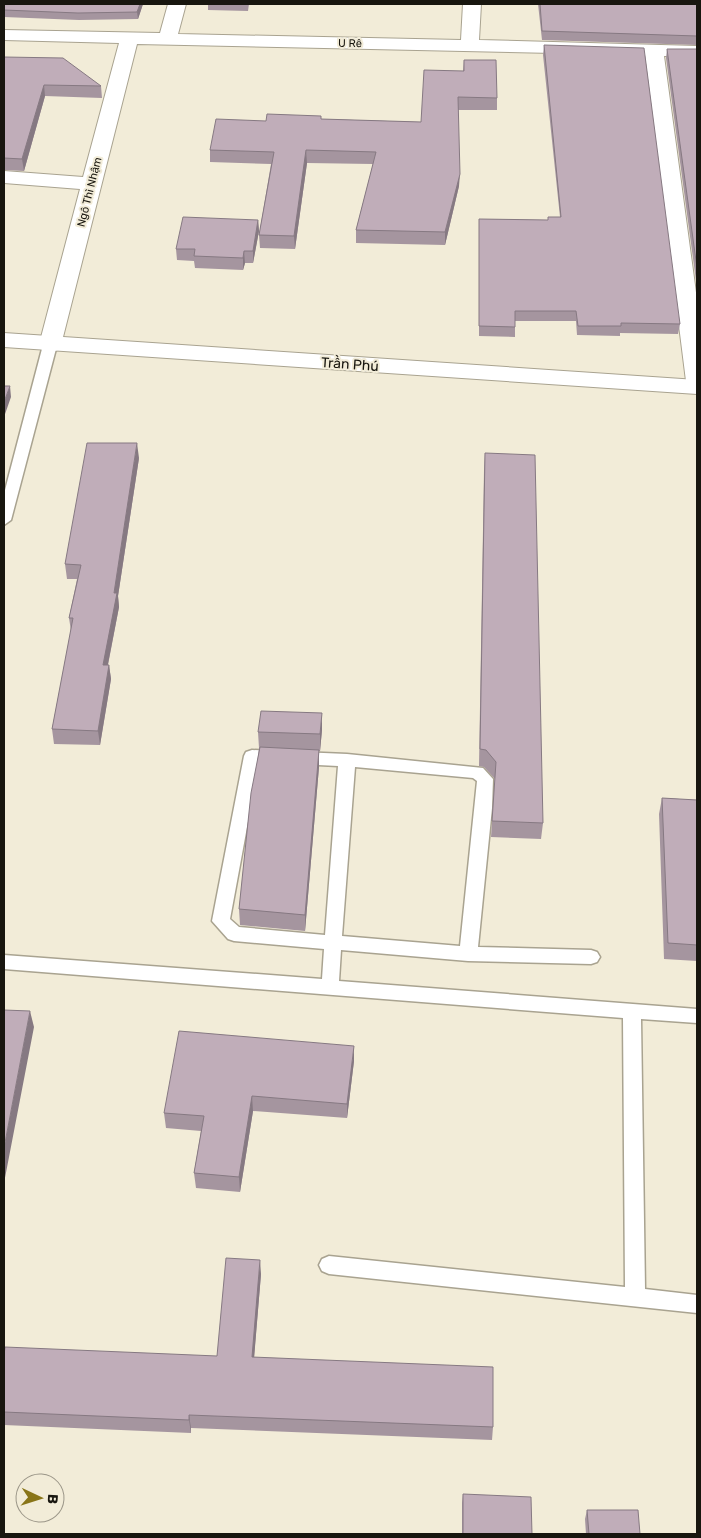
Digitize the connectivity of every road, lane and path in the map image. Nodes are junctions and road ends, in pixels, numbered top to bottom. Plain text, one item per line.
1 (177, 4) edge
2 (472, 4) edge
3 (4, 36) edge
4 (129, 39) junction
5 (168, 40) junction
6 (470, 46) junction
7 (654, 50) junction
8 (697, 51) edge
9 (4, 177) edge
10 (91, 184) junction
11 (4, 340) edge
12 (50, 345) junction
13 (697, 381) edge
14 (697, 387) edge
15 (4, 520) edge
16 (347, 760) junction
17 (334, 941) junction
18 (468, 954) junction
19 (591, 957) dead end
20 (4, 962) edge
21 (330, 986) junction
22 (632, 1011) junction
23 (697, 1016) edge
24 (329, 1266) dead end
25 (635, 1299) junction
26 (697, 1304) edge

1 - 5 street
2 - 6 street
3 - 4 street, U Rê
4 - 5 street, U Rê
4 - 10 street, Ngô Thì Nhậm
5 - 6 street, U Rê
6 - 7 street, U Rê
7 - 8 street, U Rê
7 - 13 street
9 - 10 street
10 - 12 street, Ngô Thì Nhậm
11 - 12 street, Trần Phú
12 - 14 street, Trần Phú
12 - 15 lane
16 - 17 lane
16 - 17 lane
16 - 18 lane
17 - 18 lane
17 - 21 lane
18 - 19 lane
20 - 21 lane
21 - 22 lane
22 - 23 lane
22 - 25 lane
24 - 25 lane
25 - 26 lane

